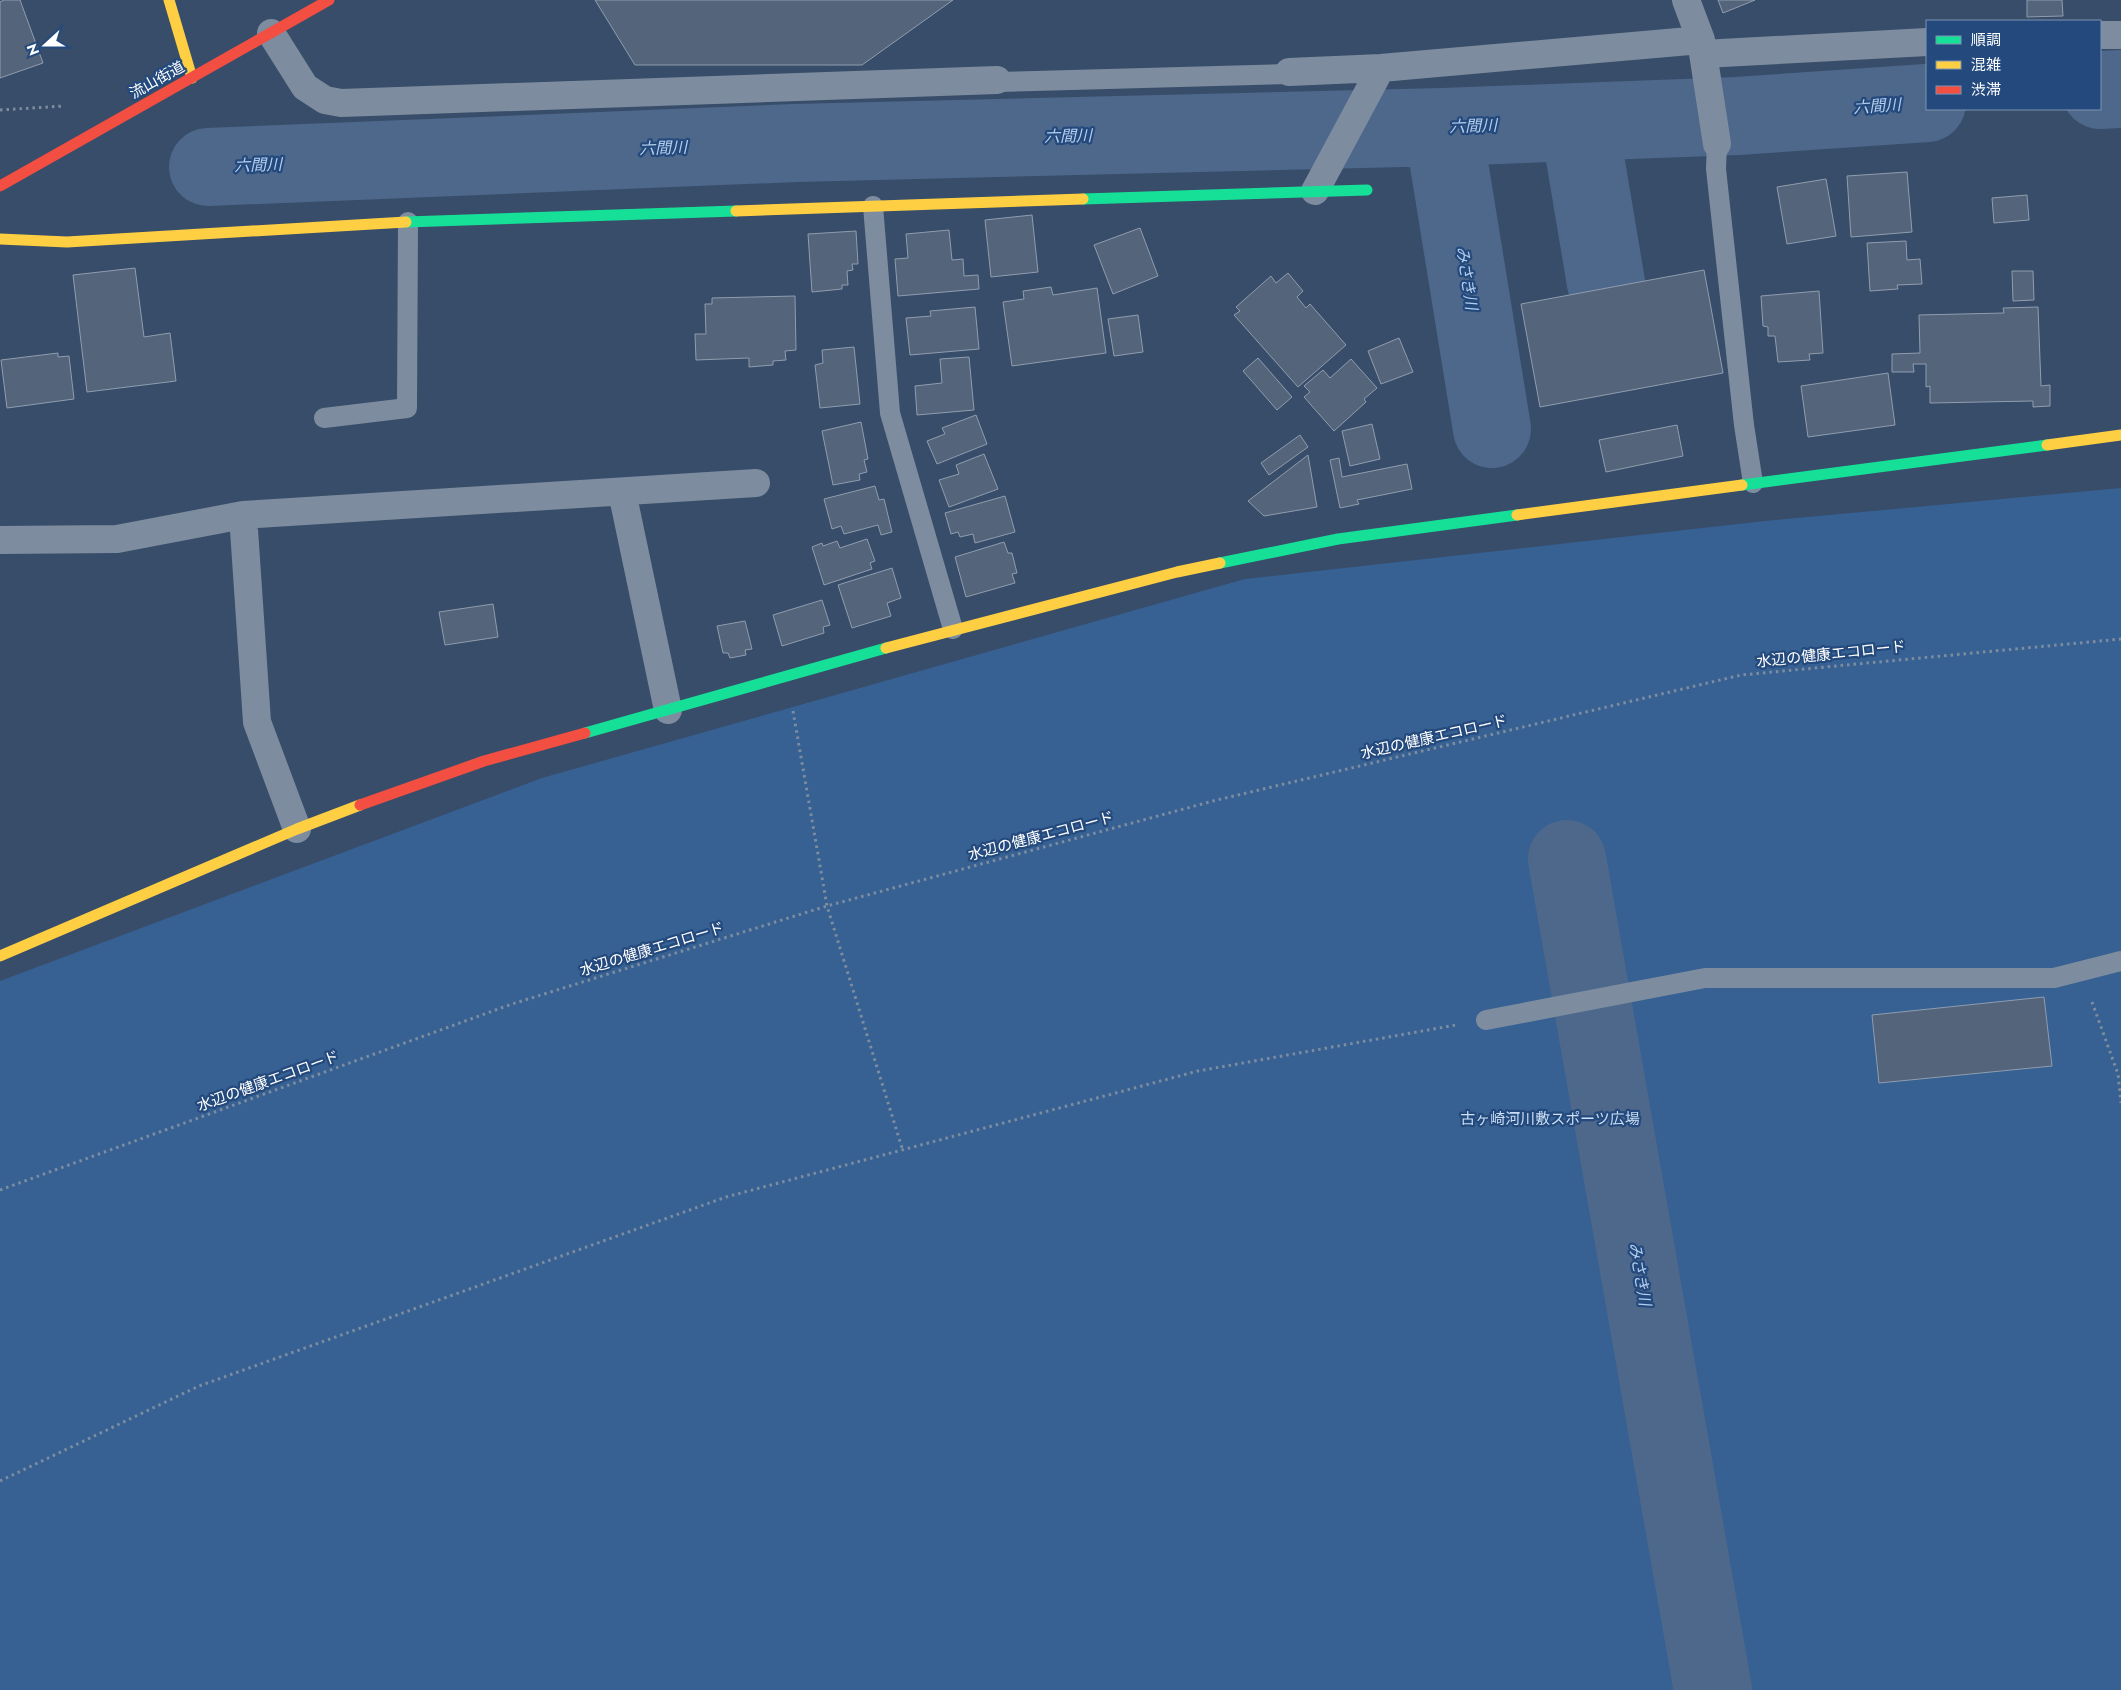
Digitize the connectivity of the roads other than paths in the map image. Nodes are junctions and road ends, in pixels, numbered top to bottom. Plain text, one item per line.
1 (169, 0) edge
2 (330, 0) edge
3 (1686, 0) edge
4 (271, 33) junction
5 (2121, 35) edge
6 (2101, 36) edge
7 (1926, 42) edge
8 (1702, 47) junction
9 (1381, 68) junction
10 (1289, 72) joint
11 (192, 78) junction
12 (997, 80) joint
13 (1717, 144) joint
14 (0, 186) edge
15 (1367, 190) dead end
16 (1315, 191) junction
17 (873, 206) junction
18 (408, 222) junction
19 (0, 239) edge
20 (324, 418) dead end
21 (2121, 435) edge
22 (756, 483) dead end
23 (1754, 483) junction
24 (622, 492) junction
25 (243, 515) junction
26 (0, 540) edge
27 (953, 628) junction
28 (668, 710) junction
29 (297, 829) junction
30 (0, 956) edge
31 (2121, 961) edge
32 (1486, 1020) road end

1 - 11 street
2 - 4 street, 流山街道
3 - 8 street
4 - 11 street, 流山街道
4 - 12 street
5 - 6 street
7 - 8 street
8 - 9 street
8 - 13 street
9 - 10 street
9 - 16 street
10 - 12 lane
11 - 14 street, 流山街道
13 - 23 lane
15 - 16 street
16 - 17 street
17 - 18 street
17 - 27 lane
18 - 19 street
18 - 20 lane
21 - 23 street
22 - 24 street
23 - 27 street
24 - 25 street
24 - 28 street
25 - 26 street
25 - 29 street
27 - 28 street
28 - 29 street
29 - 30 street
31 - 32 lane

